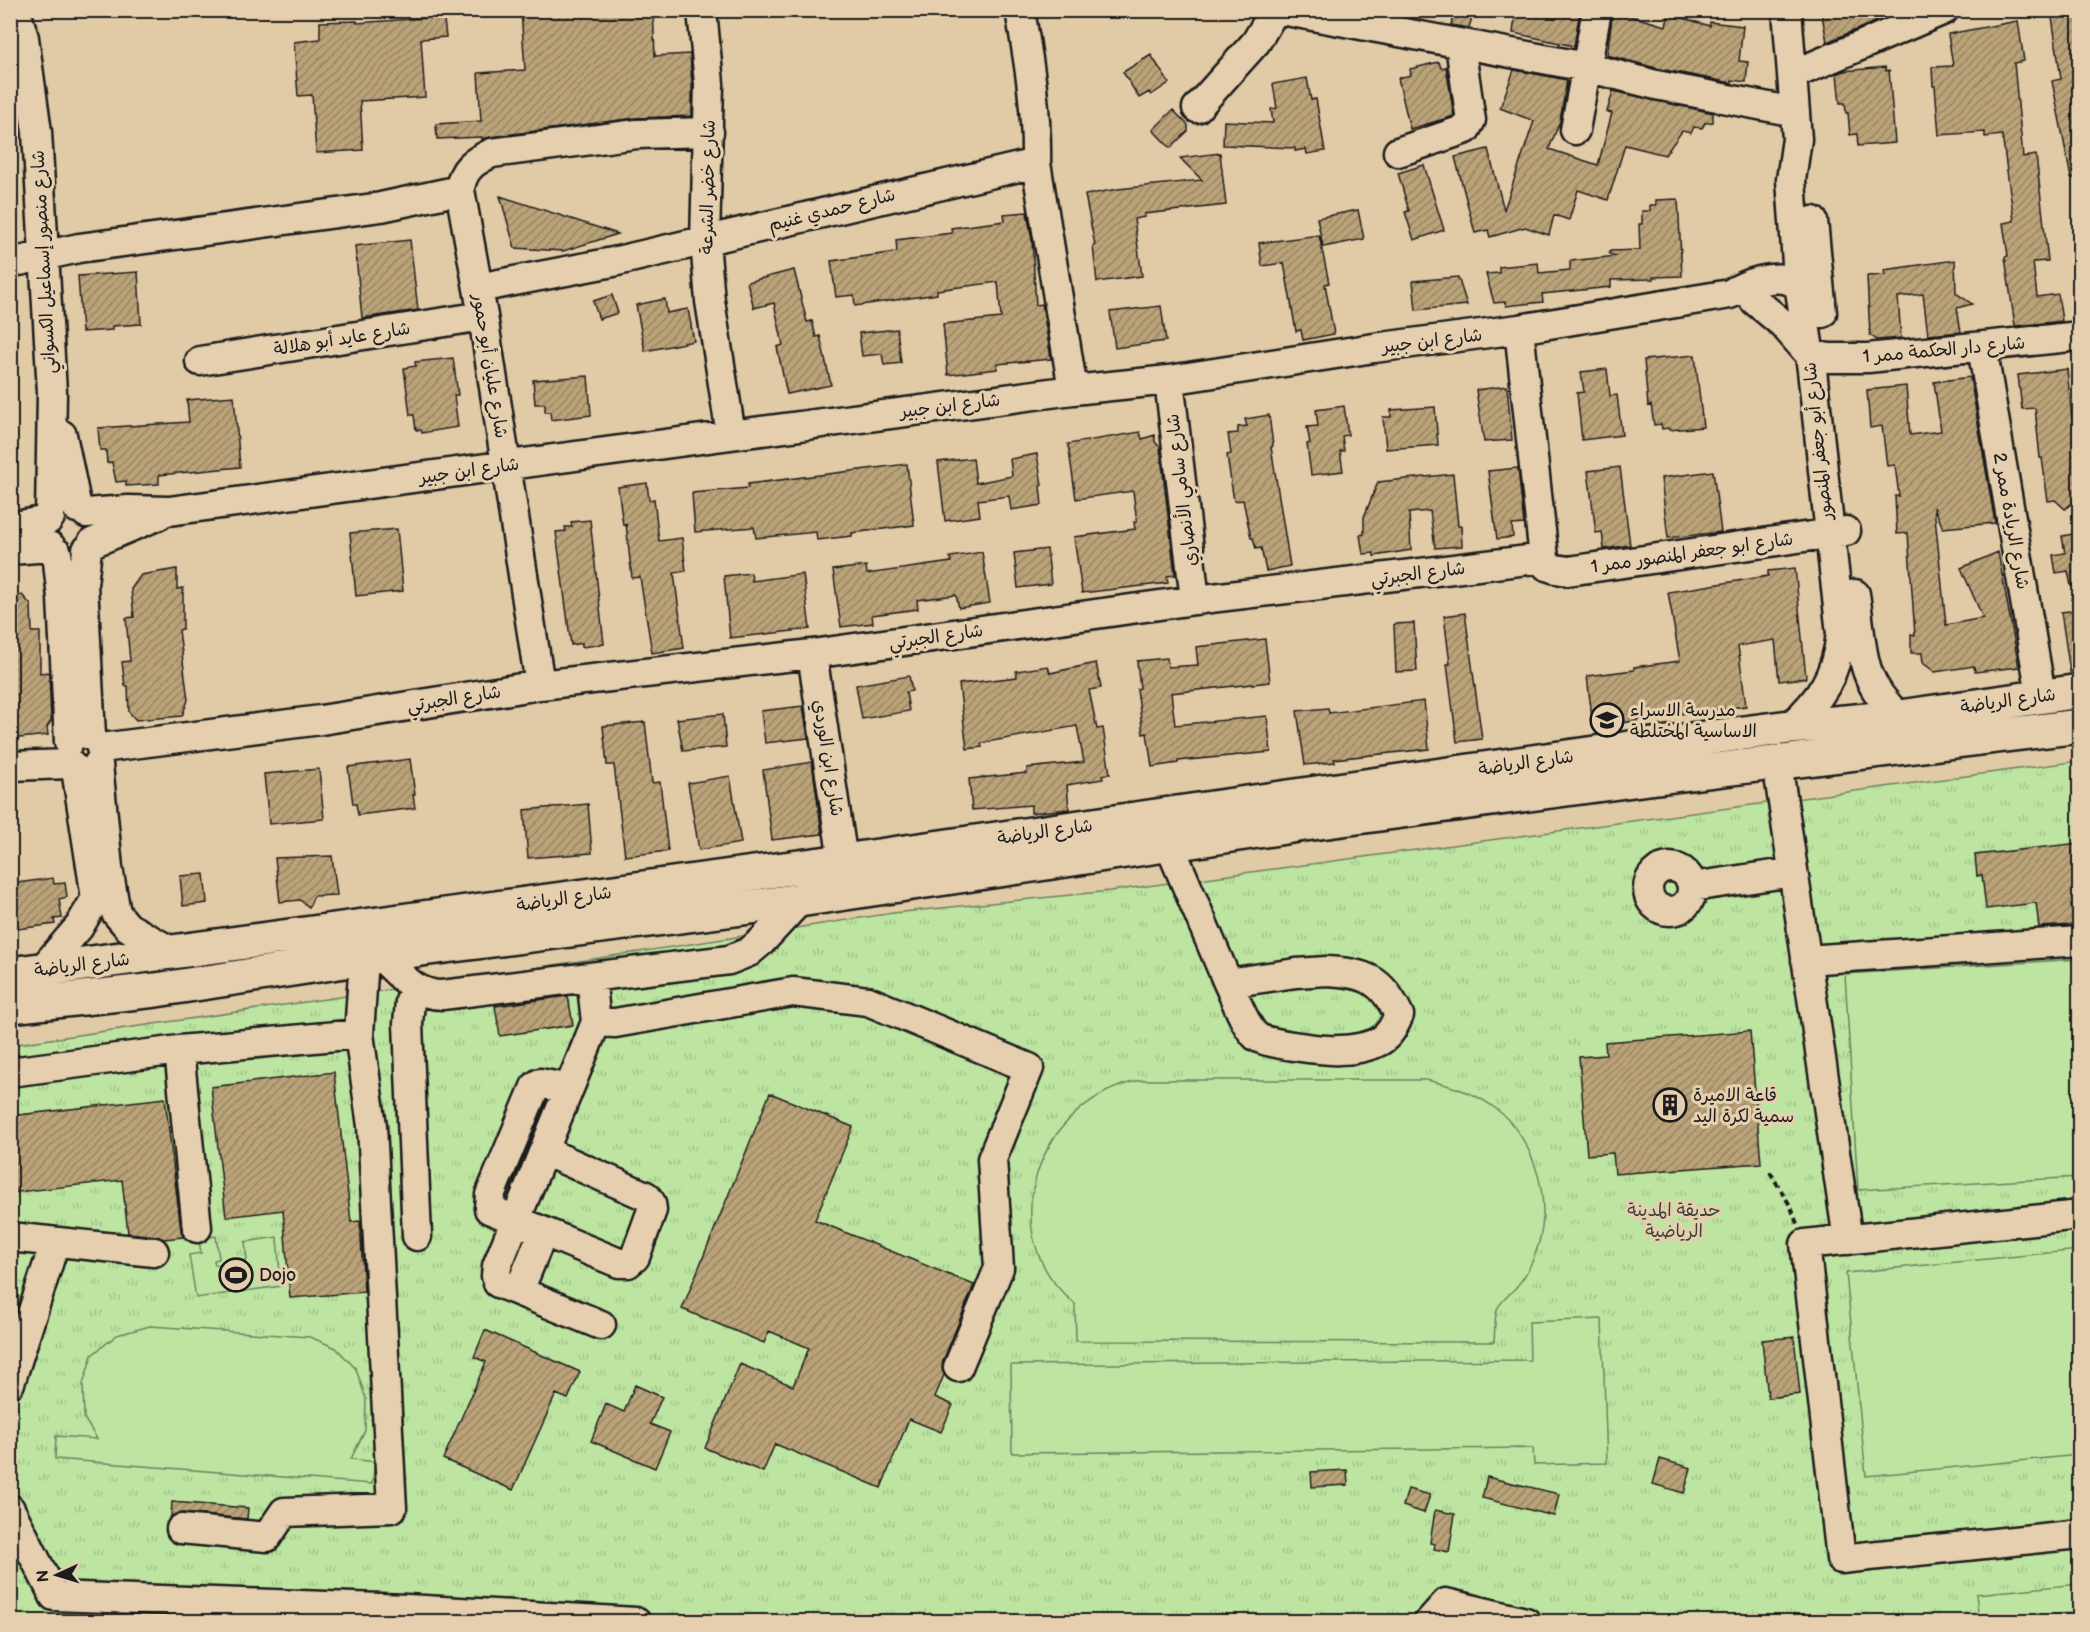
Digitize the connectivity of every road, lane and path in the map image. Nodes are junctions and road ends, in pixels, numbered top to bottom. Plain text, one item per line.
1 (14, 10) edge
2 (702, 10) edge
3 (1020, 10) edge
4 (1275, 10) edge
5 (1281, 10) edge
6 (1598, 10) edge
7 (1787, 10) edge
8 (1944, 10) edge
9 (1374, 19) edge
10 (1460, 45) junction
11 (10, 66) edge
12 (1586, 67) junction
13 (1792, 75) junction
14 (1197, 108) dead end
15 (1796, 125) junction
16 (1575, 130) dead end
17 (37, 132) junction
18 (709, 132) junction
19 (1398, 152) dead end
20 (1036, 163) junction
21 (459, 190) junction
22 (705, 241) junction
23 (44, 254) junction
24 (10, 263) edge
25 (1813, 285) junction
26 (478, 288) junction
27 (1742, 297) junction
28 (483, 316) junction
29 (1519, 329) junction
30 (2079, 336) edge
31 (1982, 346) junction
32 (1818, 356) junction
33 (200, 361) dead end
34 (1169, 380) junction
35 (1073, 390) junction
36 (52, 392) junction
37 (731, 435) junction
38 (506, 465) junction
39 (82, 511) junction
40 (170, 511) junction
41 (49, 518) junction
42 (10, 527) edge
43 (1837, 532) junction
44 (89, 547) junction
45 (10, 550) edge
46 (54, 550) junction
47 (1544, 558) junction
48 (1196, 600) junction
49 (812, 654) junction
50 (1827, 684) junction
51 (540, 685) junction
52 (1872, 685) junction
53 (2079, 691) edge
54 (2041, 695) junction
55 (1900, 717) junction
56 (2079, 726) edge
57 (1790, 727) junction
58 (81, 753) junction
59 (10, 761) edge
60 (1777, 762) junction
61 (10, 766) edge
62 (1431, 792) junction
63 (1169, 844) junction
64 (843, 861) junction
65 (1793, 872) junction
66 (1692, 887) dead end
67 (800, 900) junction
68 (2079, 941) edge
69 (368, 947) junction
70 (174, 953) junction
71 (1806, 960) junction
72 (26, 973) edge
73 (591, 977) junction
74 (1228, 983) junction
75 (415, 989) junction
76 (10, 1006) edge
77 (605, 1022) junction
78 (359, 1034) junction
79 (179, 1050) junction
80 (10, 1072) edge
81 (568, 1089) junction
82 (552, 1155) junction
83 (1770, 1172) dead end
84 (1791, 1207) dead end
85 (2079, 1215) edge
86 (530, 1227) junction
87 (197, 1228) dead end
88 (417, 1236) dead end
89 (10, 1237) edge
90 (1848, 1240) junction
91 (55, 1242) junction
92 (154, 1252) dead end
93 (601, 1325) dead end
94 (958, 1367) dead end
95 (10, 1383) edge
96 (10, 1509) edge
97 (181, 1529) dead end
98 (2079, 1534) edge
99 (636, 1622) edge
100 (1429, 1622) edge
101 (1527, 1622) edge

1 - 17 street, شارع منصور إسماعيل الكسواني
2 - 18 street, شارع خضر الشرعة
3 - 20 street
4 - 14 street
5 - 9 street
6 - 12 street
7 - 13 street, شارع أبو جعفر المنصور
8 - 13 street
9 - 10 street
10 - 12 street
10 - 19 street
11 - 17 street, شارع منصور إسماعيل الكسواني
12 - 15 street
12 - 16 street
13 - 15 street, شارع أبو جعفر المنصور
15 - 25 street, شارع أبو جعفر المنصور
17 - 23 street, شارع منصور إسماعيل الكسواني
18 - 21 street
18 - 22 street, شارع خضر الشرعة
20 - 22 street, شارع حمدي غنيم
20 - 35 street
21 - 23 street
21 - 26 street, شارع عليان أبو حمور
22 - 26 street, شارع حمدي غنيم
22 - 37 street, شارع خضر الشرعة
23 - 24 street
23 - 36 street, شارع منصور إسماعيل الكسواني
25 - 27 street, شارع ابن جبير
25 - 32 street, شارع أبو جعفر المنصور
26 - 28 street, شارع عليان أبو حمور
27 - 29 street, شارع ابن جبير
27 - 32 street
28 - 33 street, شارع عايد أبو هلالة
28 - 38 street, شارع عليان أبو حمور
29 - 34 street, شارع ابن جبير
29 - 47 street
30 - 31 street, شارع دار الحكمة ممر 1
31 - 32 street, شارع دار الحكمة ممر 1
31 - 54 street, شارع الريادة ممر 2
32 - 43 street, شارع أبو جعفر المنصور
34 - 35 street, شارع ابن جبير
34 - 48 street, شارع سامي الأنصاري
35 - 37 street, شارع ابن جبير
36 - 39 street, شارع منصور إسماعيل الكسواني
36 - 41 street, شارع منصور إسماعيل الكسواني
37 - 38 street, شارع ابن جبير
38 - 40 street, شارع ابن جبير
38 - 51 street, شارع عليان أبو حمور
39 - 40 street, شارع ابن جبير
39 - 41 street
39 - 44 street
40 - 44 street, شارع ابن جبير
41 - 42 street
41 - 46 street
43 - 47 street, شارع ابو جعفر المنصور ممر 1
43 - 50 street, شارع أبو جعفر المنصور
43 - 52 street, شارع أبو جعفر المنصور
44 - 46 street
44 - 58 street
45 - 46 street
46 - 58 street
47 - 48 street, شارع الجبرتي
48 - 49 street, شارع الجبرتي
49 - 51 street, شارع الجبرتي
49 - 64 street, شارع ابن الوردي
50 - 52 street
50 - 57 street, شارع أبو جعفر المنصور
51 - 58 street, شارع الجبرتي
52 - 55 street, شارع أبو جعفر المنصور
53 - 54 main road, شارع الرياضة
54 - 55 main road, شارع الرياضة
55 - 57 main road, شارع الرياضة
56 - 60 main road, شارع الرياضة
57 - 62 main road, شارع الرياضة
58 - 59 street
58 - 61 street
58 - 70 street
58 - 72 street
60 - 62 main road, شارع الرياضة
60 - 65 street
62 - 63 main road, شارع الرياضة
62 - 64 main road, شارع الرياضة
63 - 67 main road, شارع الرياضة
63 - 74 street
64 - 69 main road, شارع الرياضة
65 - 66 street
65 - 71 street
67 - 69 main road, شارع الرياضة
67 - 73 street
68 - 71 street
69 - 70 main road, شارع الرياضة
69 - 75 street
69 - 76 main road, شارع الرياضة
69 - 78 street
70 - 72 main road, شارع الرياضة
71 - 90 street
73 - 75 street
73 - 77 street
74 - 74 street
75 - 88 street
77 - 81 street
77 - 82 street
77 - 94 street
78 - 79 street
78 - 97 street
79 - 80 street
79 - 87 street
81 - 82 street
81 - 86 street
82 - 86 street
82 - 86 street
83 - 84 path
85 - 90 street
86 - 93 street
89 - 91 street
90 - 98 street
91 - 92 street
91 - 95 street
96 - 99 street
100 - 101 street

